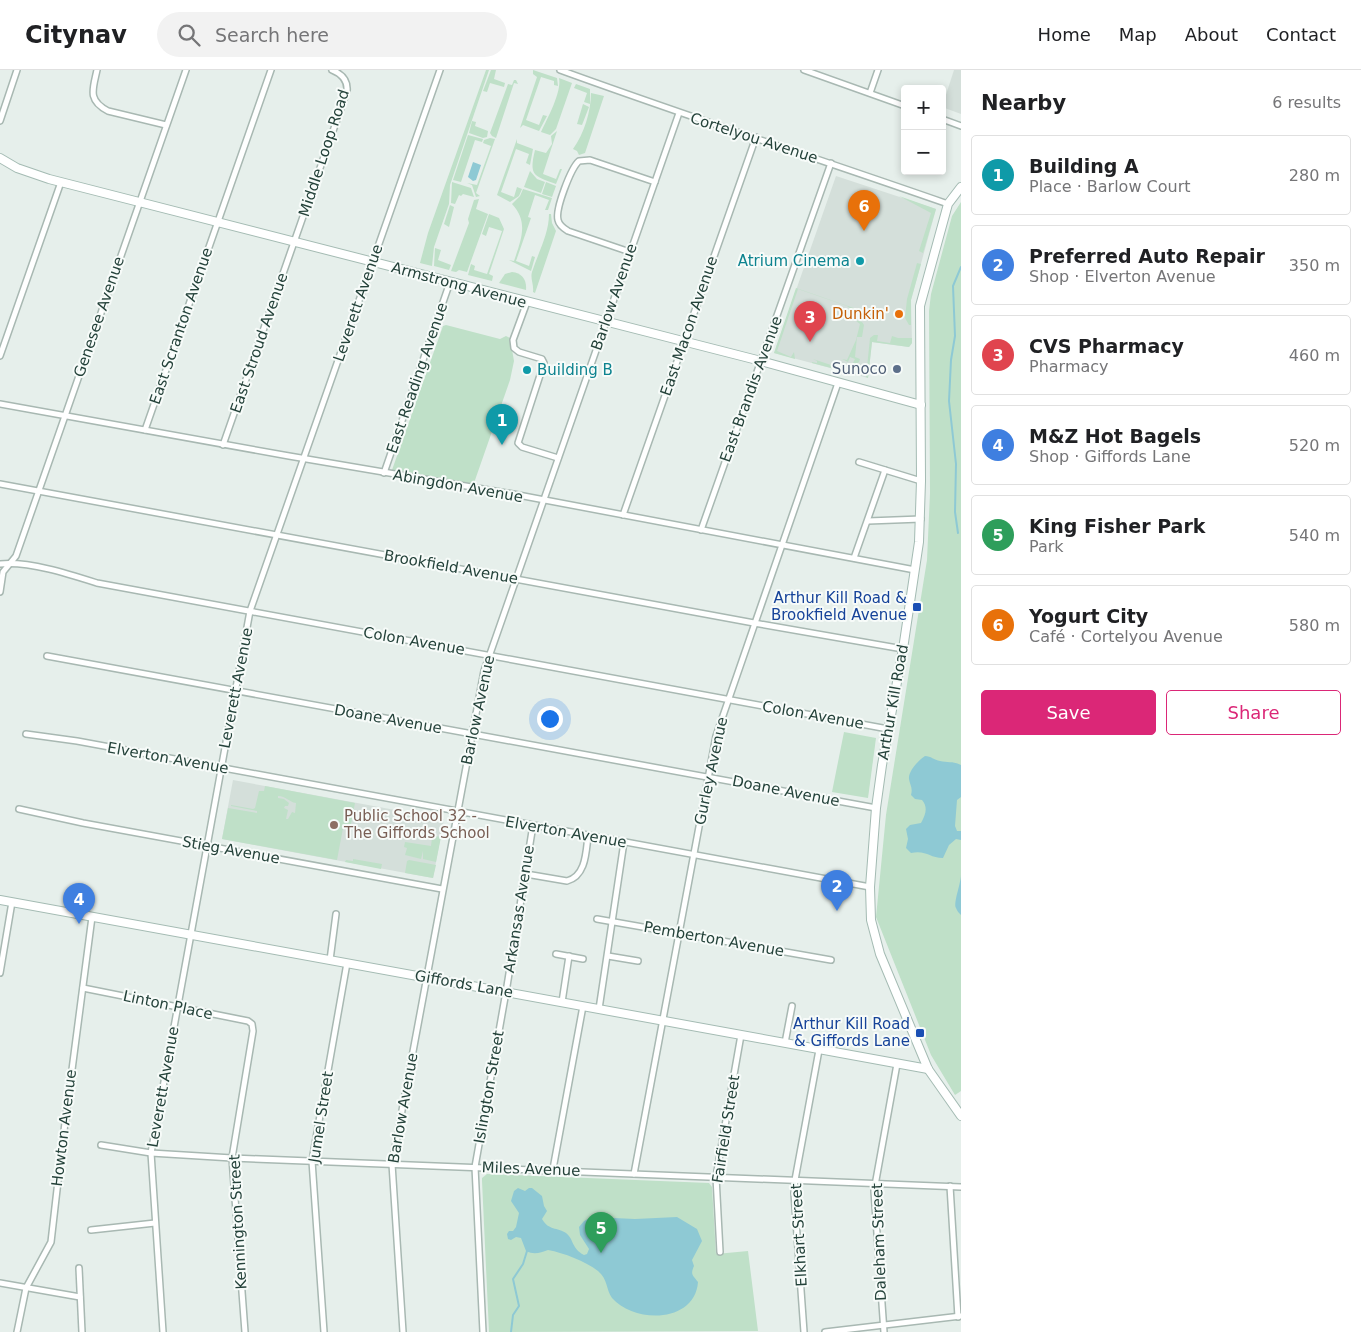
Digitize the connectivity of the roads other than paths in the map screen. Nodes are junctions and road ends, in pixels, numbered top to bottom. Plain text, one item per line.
1 (17, 70) edge
2 (97, 70) edge
3 (186, 70) edge
4 (271, 70) edge
5 (332, 70) edge
6 (440, 70) edge
7 (560, 70) edge
8 (804, 70) edge
9 (878, 70) edge
10 (870, 93) junction
11 (901, 105) edge
12 (679, 113) junction
13 (946, 120) edge
14 (0, 121) edge
15 (166, 125) junction
16 (961, 126) edge
17 (756, 137) junction
18 (0, 158) edge
19 (831, 163) junction
20 (61, 182) junction
21 (655, 182) junction
22 (961, 186) edge
23 (140, 202) junction
24 (948, 204) junction
25 (218, 222) junction
26 (294, 242) junction
27 (630, 252) junction
28 (372, 262) junction
29 (450, 282) junction
30 (527, 302) junction
31 (605, 322) junction
32 (684, 342) junction
33 (0, 356) edge
34 (761, 362) junction
35 (838, 383) junction
36 (0, 404) edge
37 (921, 405) junction
38 (64, 415) junction
39 (145, 430) junction
40 (223, 445) junction
41 (558, 458) junction
42 (304, 459) junction
43 (859, 462) dead end
44 (885, 470) junction
45 (384, 473) junction
46 (921, 482) junction
47 (0, 484) edge
48 (38, 491) junction
49 (544, 500) junction
50 (623, 515) junction
51 (920, 519) junction
52 (868, 521) junction
53 (701, 530) junction
54 (276, 534) junction
55 (783, 545) junction
56 (854, 558) junction
57 (10, 563) junction
58 (0, 564) edge
59 (915, 570) junction
60 (516, 578) junction
61 (0, 592) edge
62 (250, 611) junction
63 (754, 623) junction
64 (903, 649) junction
65 (488, 655) junction
66 (47, 656) dead end
67 (235, 690) junction
68 (727, 700) junction
69 (888, 729) junction
70 (26, 734) dead end
71 (471, 734) junction
72 (221, 768) junction
73 (707, 777) junction
74 (876, 808) junction
75 (19, 809) dead end
76 (457, 812) junction
77 (533, 825) junction
78 (588, 836) junction
79 (624, 842) junction
80 (207, 846) junction
81 (693, 856) junction
82 (526, 874) junction
83 (870, 887) junction
84 (442, 889) junction
85 (0, 900) edge
86 (12, 902) junction
87 (336, 914) dead end
88 (92, 917) junction
89 (598, 918) dead end
90 (612, 921) junction
91 (678, 932) junction
92 (190, 934) junction
93 (556, 954) dead end
94 (568, 956) junction
95 (608, 956) junction
96 (583, 959) dead end
97 (330, 960) junction
98 (638, 960) dead end
99 (831, 960) dead end
100 (347, 963) junction
101 (0, 973) edge
102 (426, 977) junction
103 (82, 988) junction
104 (506, 992) junction
105 (562, 1002) junction
106 (178, 1006) junction
107 (583, 1006) junction
108 (792, 1006) dead end
109 (599, 1009) junction
110 (662, 1021) junction
111 (252, 1024) joint
112 (741, 1035) junction
113 (785, 1043) junction
114 (819, 1050) junction
115 (896, 1064) junction
116 (928, 1069) junction
117 (961, 1116) edge
118 (101, 1145) dead end
119 (151, 1153) junction
120 (232, 1158) junction
121 (312, 1161) junction
122 (392, 1164) junction
123 (475, 1167) junction
124 (553, 1170) junction
125 (634, 1174) junction
126 (716, 1177) junction
127 (795, 1180) junction
128 (874, 1183) junction
129 (950, 1186) junction
130 (961, 1187) edge
131 (155, 1223) junction
132 (91, 1230) dead end
133 (720, 1252) dead end
134 (79, 1268) dead end
135 (0, 1283) edge
136 (26, 1288) junction
137 (80, 1297) junction
138 (960, 1316) edge
139 (883, 1325) junction
140 (18, 1332) edge
141 (82, 1332) edge
142 (163, 1332) edge
143 (244, 1332) edge
144 (324, 1332) edge
145 (403, 1332) edge
146 (483, 1332) edge
147 (804, 1332) edge
148 (825, 1332) edge
149 (884, 1332) edge

1 - 14 street
2 - 15 street
3 - 15 street, Genesee Avenue
4 - 25 street
5 - 26 street, Middle Loop Road
6 - 28 street, Leverett Avenue
7 - 12 street, Cortelyou Avenue
8 - 10 street
9 - 10 street
10 - 11 street
12 - 17 street, Cortelyou Avenue
12 - 21 street, Barlow Avenue
13 - 16 street
15 - 23 street, Genesee Avenue
17 - 19 street, Cortelyou Avenue
17 - 32 street, East Macon Avenue
18 - 20 street, Armstrong Avenue
19 - 24 street, Cortelyou Avenue
19 - 34 street, East Brandis Avenue
20 - 23 street, Armstrong Avenue
20 - 33 street
21 - 27 street, Barlow Avenue
21 - 27 street
22 - 24 street, Arthur Kill Road
23 - 25 street, Armstrong Avenue
23 - 38 street, Genesee Avenue
24 - 37 street, Arthur Kill Road
25 - 26 street, Armstrong Avenue
25 - 39 street, East Scranton Avenue
26 - 28 street, Armstrong Avenue
26 - 40 street, East Stroud Avenue
27 - 31 street, Barlow Avenue
28 - 29 street, Armstrong Avenue
28 - 42 street, Leverett Avenue
29 - 30 street, Armstrong Avenue
29 - 45 street, East Reading Avenue
30 - 31 street, Armstrong Avenue
30 - 41 street
31 - 32 street, Armstrong Avenue
31 - 41 street, Barlow Avenue
32 - 34 street, Armstrong Avenue
32 - 50 street, East Macon Avenue
34 - 35 street, Armstrong Avenue
34 - 53 street, East Brandis Avenue
35 - 37 street, Armstrong Avenue
35 - 55 street, Gurley Avenue
36 - 38 street, Abingdon Avenue
37 - 46 street, Arthur Kill Road
38 - 39 street, Abingdon Avenue
38 - 48 street, Genesee Avenue
39 - 40 street, Abingdon Avenue
40 - 42 street, Abingdon Avenue
41 - 49 street, Barlow Avenue
42 - 45 street, Abingdon Avenue
42 - 54 street, Leverett Avenue
43 - 44 street
44 - 46 street
44 - 52 street
45 - 49 street, Abingdon Avenue
46 - 51 street, Arthur Kill Road
47 - 48 street, Brookfield Avenue
48 - 54 street, Brookfield Avenue
48 - 57 street, Genesee Avenue
49 - 50 street, Abingdon Avenue
49 - 60 street, Barlow Avenue
50 - 53 street, Abingdon Avenue
51 - 52 street
51 - 59 street, Arthur Kill Road
52 - 56 street
53 - 55 street, Abingdon Avenue
54 - 60 street, Brookfield Avenue
54 - 62 street, Leverett Avenue
55 - 56 street, Abingdon Avenue
55 - 63 street, Gurley Avenue
56 - 59 street, Abingdon Avenue
57 - 58 street, Colon Avenue
57 - 61 street, Genesee Avenue
57 - 62 street, Colon Avenue
59 - 64 street, Arthur Kill Road
60 - 63 street, Brookfield Avenue
60 - 65 street, Barlow Avenue
62 - 65 street, Colon Avenue
62 - 67 street, Leverett Avenue
63 - 64 street, Brookfield Avenue
63 - 68 street, Gurley Avenue
64 - 69 street, Arthur Kill Road
65 - 68 street, Colon Avenue
65 - 71 street, Barlow Avenue
66 - 67 street, Doane Avenue
67 - 71 street, Doane Avenue
67 - 72 street, Leverett Avenue
68 - 69 street, Colon Avenue
68 - 73 street, Gurley Avenue
69 - 74 street, Arthur Kill Road
70 - 72 street, Elverton Avenue
71 - 73 street, Doane Avenue
71 - 76 street, Barlow Avenue
72 - 76 street, Elverton Avenue
72 - 80 street, Leverett Avenue
73 - 74 street, Doane Avenue
73 - 81 street, Gurley Avenue
74 - 83 street, Arthur Kill Road
75 - 80 street, Stieg Avenue
76 - 77 street, Elverton Avenue
76 - 84 street, Barlow Avenue
77 - 78 street, Elverton Avenue
77 - 82 street, Arkansas Avenue
78 - 79 street, Elverton Avenue
78 - 82 street
79 - 81 street, Elverton Avenue
79 - 90 street
80 - 84 street, Stieg Avenue
80 - 92 street, Leverett Avenue
81 - 83 street, Elverton Avenue
81 - 91 street, Gurley Avenue
82 - 104 street, Arkansas Avenue
83 - 116 street, Arthur Kill Road
84 - 102 street, Barlow Avenue
85 - 86 street, Giffords Lane
86 - 88 street, Giffords Lane
86 - 101 street
87 - 97 street
88 - 92 street, Giffords Lane
88 - 103 street, Howton Avenue
89 - 90 street, Pemberton Avenue
90 - 91 street, Pemberton Avenue
90 - 95 street
91 - 99 street, Pemberton Avenue
91 - 110 street, Gurley Avenue
92 - 97 street, Giffords Lane
92 - 106 street, Leverett Avenue
93 - 94 street
94 - 96 street
94 - 105 street
95 - 98 street
95 - 109 street
97 - 100 street, Giffords Lane
100 - 102 street, Giffords Lane
100 - 121 street, Jumel Street
102 - 104 street, Giffords Lane
102 - 122 street, Barlow Avenue
103 - 106 street, Linton Place
103 - 136 street, Howton Avenue
104 - 105 street, Giffords Lane
104 - 123 street, Islington Street
105 - 107 street, Giffords Lane
106 - 111 street, Linton Place
106 - 119 street, Leverett Avenue
107 - 109 street, Giffords Lane
107 - 124 street
108 - 113 street
109 - 110 street, Giffords Lane
110 - 112 street, Giffords Lane
110 - 125 street, Gurley Avenue
111 - 120 street, Kennington Street
112 - 113 street, Giffords Lane
112 - 126 street, Fairfield Street
113 - 114 street, Giffords Lane
114 - 115 street, Giffords Lane
114 - 127 street, Elkhart Street
115 - 116 street, Giffords Lane
115 - 128 street, Daleham Street
116 - 117 street, Arthur Kill Road
118 - 119 street, Miles Avenue
119 - 120 street, Miles Avenue
119 - 131 street, Leverett Avenue
120 - 121 street, Miles Avenue
120 - 143 street, Kennington Street
121 - 122 street, Miles Avenue
121 - 144 street, Jumel Street
122 - 123 street, Miles Avenue
122 - 145 street, Barlow Avenue
123 - 124 street, Miles Avenue
123 - 146 street, Islington Street
124 - 125 street, Miles Avenue
125 - 126 street, Miles Avenue
126 - 127 street, Miles Avenue
126 - 133 street, Fairfield Street
127 - 128 street, Miles Avenue
127 - 147 street, Elkhart Street
128 - 129 street, Miles Avenue
128 - 139 street, Daleham Street
129 - 130 street, Miles Avenue
129 - 138 street
131 - 132 street
131 - 142 street, Leverett Avenue
134 - 137 street
135 - 136 street
136 - 137 street
136 - 140 street, Howton Avenue
137 - 141 street
138 - 139 street
139 - 148 street
139 - 149 street, Daleham Street

